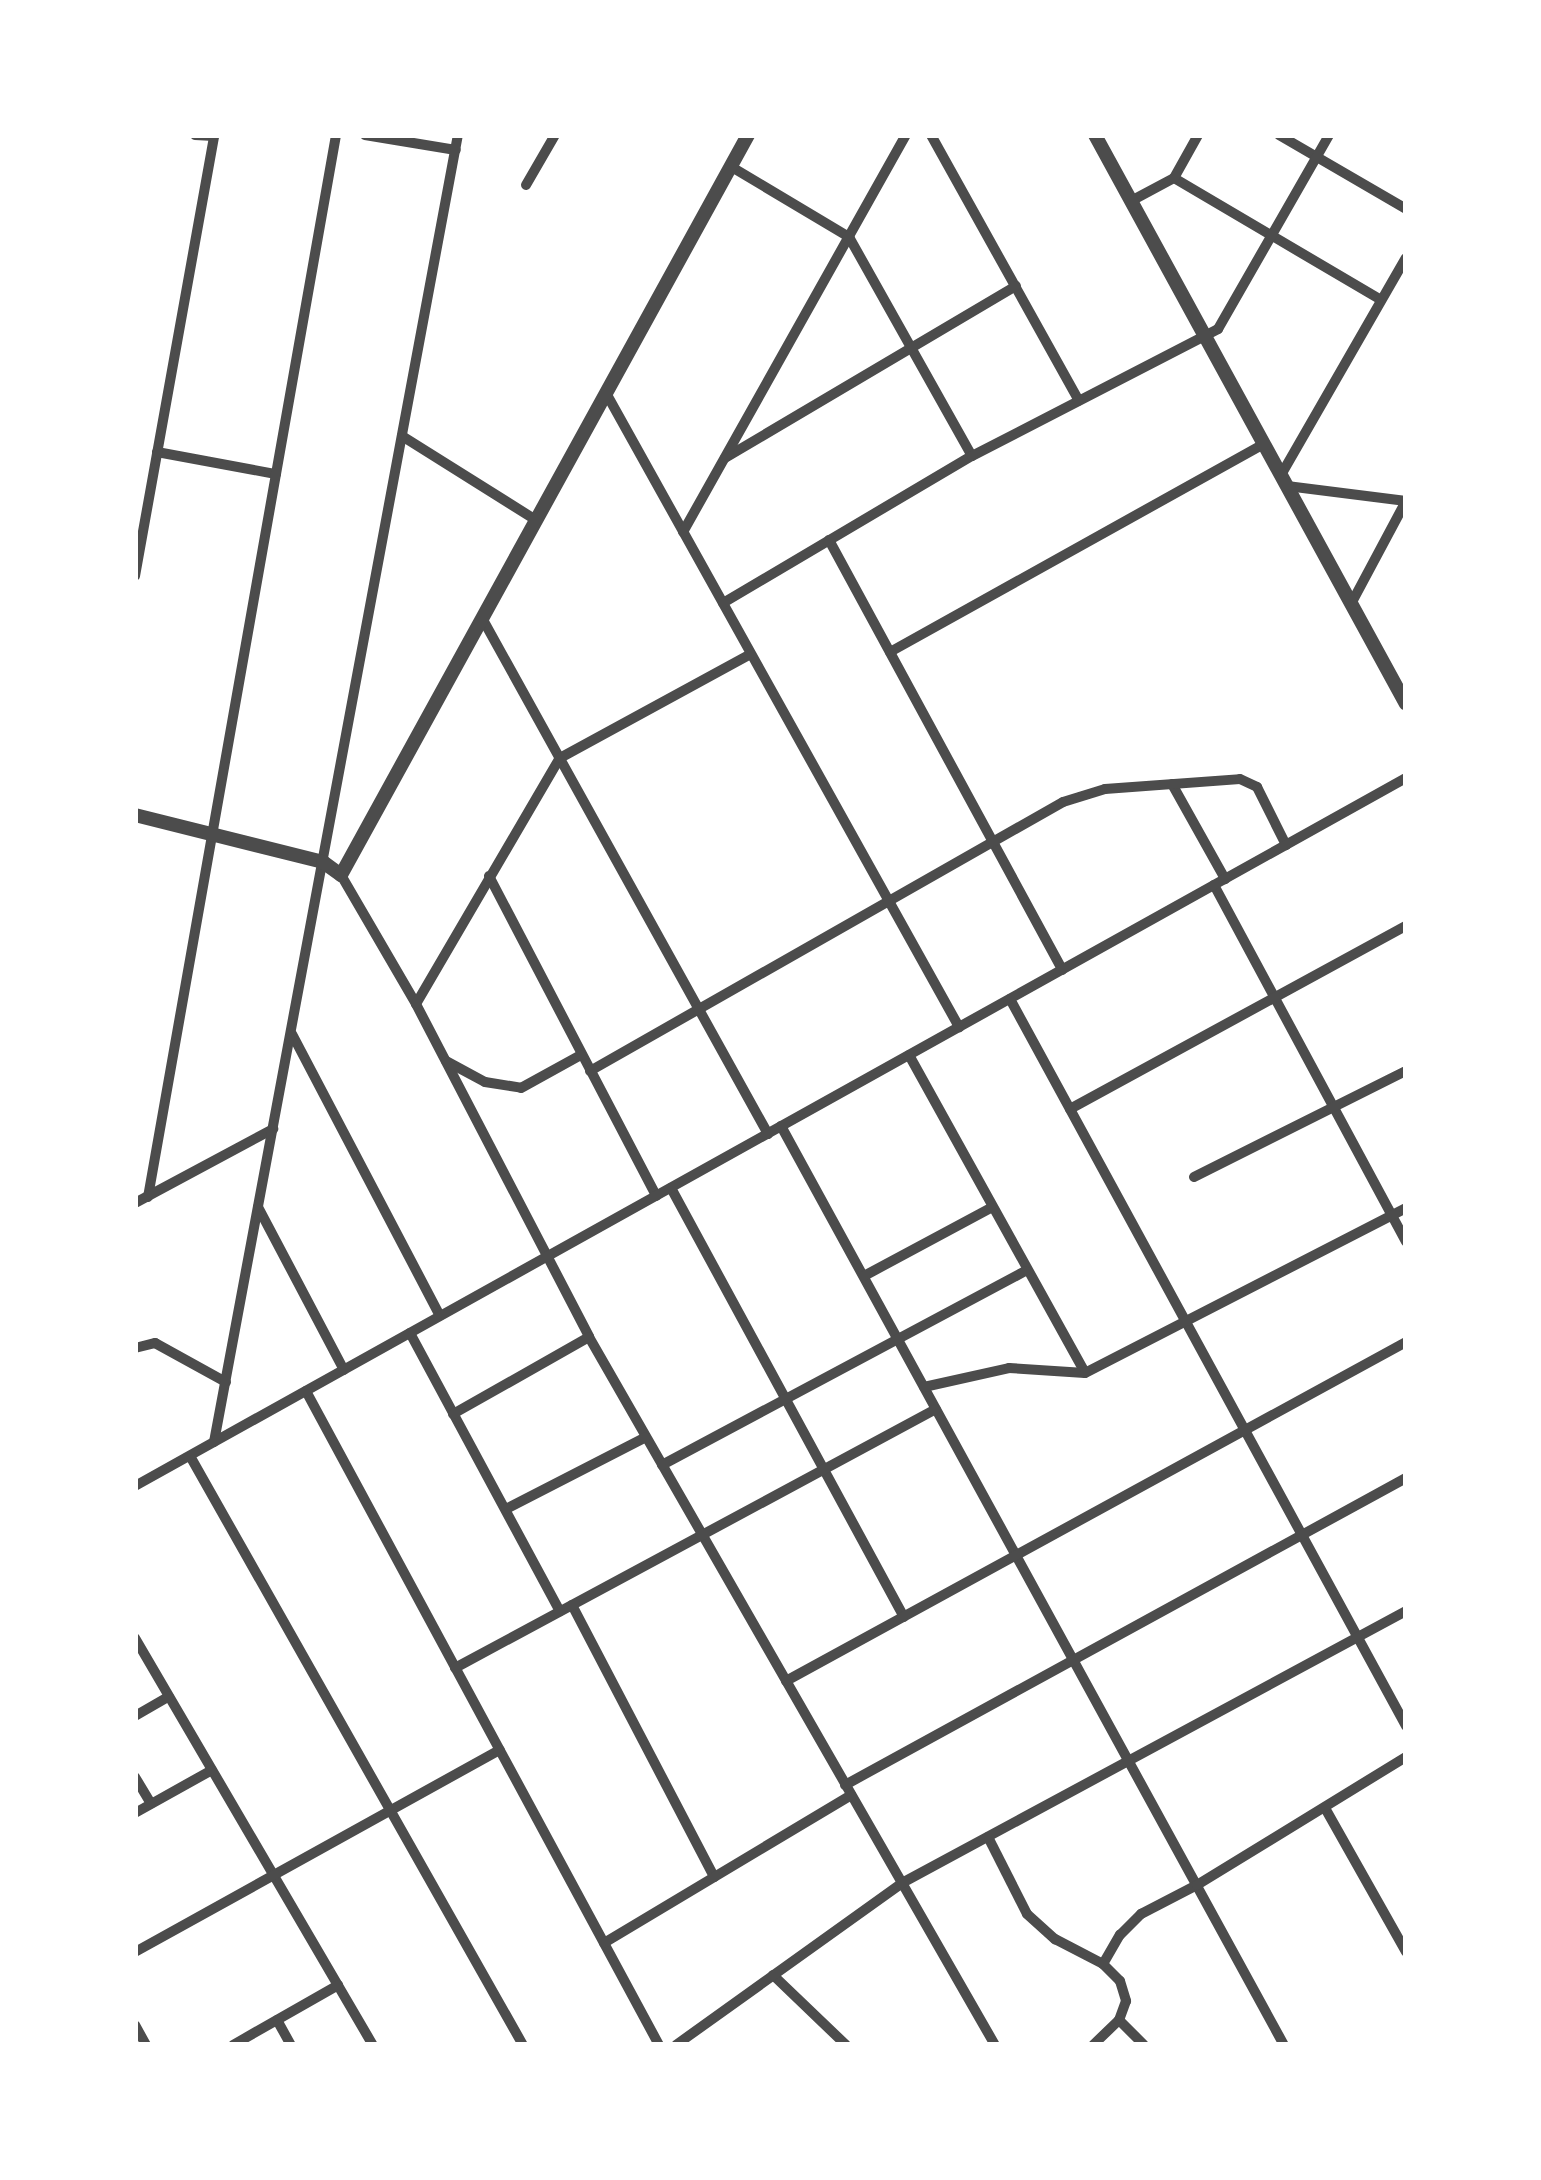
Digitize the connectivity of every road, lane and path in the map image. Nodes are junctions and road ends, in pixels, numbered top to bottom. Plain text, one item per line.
1 (195, 135) edge
2 (336, 135) edge
3 (365, 135) edge
4 (458, 135) edge
5 (555, 135) edge
6 (748, 135) edge
7 (906, 135) edge
8 (931, 135) edge
9 (1095, 135) edge
10 (1198, 135) edge
11 (1280, 135) edge
12 (1329, 135) edge
13 (214, 136) edge
14 (456, 150) junction
15 (1317, 157) junction
16 (730, 166) junction
17 (1174, 178) junction
18 (526, 185) dead end
19 (1131, 201) junction
20 (1406, 209) edge
21 (849, 236) junction
22 (1272, 236) junction
23 (1406, 258) edge
24 (1016, 286) junction
25 (1381, 300) junction
26 (1205, 336) junction
27 (912, 348) junction
28 (606, 392) junction
29 (1079, 401) junction
30 (402, 436) junction
31 (1264, 444) junction
32 (157, 452) junction
33 (972, 456) junction
34 (724, 458) junction
35 (276, 474) junction
36 (1284, 480) junction
37 (1406, 501) edge
38 (141, 511) edge
39 (536, 520) junction
40 (683, 532) junction
41 (829, 540) junction
42 (135, 576) edge
43 (723, 602) junction
44 (1351, 604) junction
45 (482, 618) junction
46 (890, 652) junction
47 (751, 654) junction
48 (1406, 704) edge
49 (560, 758) junction
50 (1406, 778) edge
51 (1172, 784) junction
52 (135, 815) edge
53 (212, 834) junction
54 (993, 842) junction
55 (1286, 845) junction
56 (323, 862) junction
57 (341, 874) junction
58 (489, 876) junction
59 (1225, 879) junction
60 (1214, 885) junction
61 (889, 901) junction
62 (1406, 926) edge
63 (1062, 970) junction
64 (1274, 998) junction
65 (1010, 999) junction
66 (416, 1004) junction
67 (699, 1009) junction
68 (959, 1027) junction
69 (291, 1032) junction
70 (581, 1055) junction
71 (909, 1055) junction
72 (445, 1060) junction
73 (590, 1070) junction
74 (1406, 1070) edge
75 (1070, 1109) junction
76 (1334, 1109) junction
77 (782, 1126) junction
78 (273, 1129) junction
79 (768, 1134) junction
80 (1194, 1176) dead end
81 (671, 1188) junction
82 (148, 1196) junction
83 (656, 1196) junction
84 (135, 1203) edge
85 (258, 1207) junction
86 (991, 1208) junction
87 (1406, 1208) edge
88 (1392, 1216) junction
89 (1406, 1242) edge
90 (549, 1256) junction
91 (1026, 1271) junction
92 (864, 1276) junction
93 (440, 1316) junction
94 (1186, 1323) junction
95 (410, 1333) junction
96 (588, 1337) junction
97 (898, 1339) junction
98 (1406, 1342) edge
99 (135, 1348) edge
100 (344, 1370) junction
101 (1085, 1373) junction
102 (226, 1382) junction
103 (924, 1386) junction
104 (306, 1392) junction
105 (786, 1399) junction
106 (936, 1409) junction
107 (454, 1414) junction
108 (1244, 1430) junction
109 (646, 1437) junction
110 (214, 1442) junction
111 (190, 1456) junction
112 (662, 1465) junction
113 (824, 1470) junction
114 (1406, 1478) edge
115 (135, 1486) edge
116 (506, 1509) junction
117 (702, 1535) junction
118 (1302, 1535) junction
119 (1016, 1555) junction
120 (572, 1605) junction
121 (560, 1612) junction
122 (1406, 1612) edge
123 (904, 1617) junction
124 (135, 1638) edge
125 (1358, 1638) junction
126 (1074, 1660) junction
127 (455, 1668) junction
128 (786, 1682) junction
129 (169, 1696) junction
130 (135, 1716) edge
131 (1406, 1726) edge
132 (500, 1750) junction
133 (1406, 1757) edge
134 (1129, 1761) junction
135 (212, 1770) junction
136 (135, 1777) edge
137 (848, 1790) junction
138 (151, 1804) junction
139 (390, 1808) junction
140 (1326, 1808) junction
141 (135, 1813) edge
142 (988, 1837) junction
143 (274, 1875) junction
144 (714, 1877) junction
145 (902, 1883) junction
146 (1196, 1886) junction
147 (604, 1942) junction
148 (135, 1952) edge
149 (1406, 1952) edge
150 (1104, 1964) junction
151 (773, 1975) junction
152 (338, 1985) junction
153 (277, 2020) junction
154 (1119, 2020) junction
155 (135, 2026) edge
156 (146, 2045) edge
157 (233, 2045) edge
158 (290, 2045) edge
159 (373, 2045) edge
160 (523, 2045) edge
161 (659, 2045) edge
162 (678, 2045) edge
163 (846, 2045) edge
164 (995, 2045) edge
165 (1093, 2045) edge
166 (1144, 2045) edge
167 (1284, 2045) edge

1 - 13 street
2 - 35 street
3 - 14 street
4 - 14 street
5 - 18 street
6 - 16 street
7 - 21 street
8 - 24 street
9 - 19 street
10 - 17 street
11 - 15 street
12 - 15 street
13 - 32 street
14 - 30 street
15 - 20 street
15 - 22 street
16 - 21 street
16 - 28 street
17 - 19 street
17 - 22 street
19 - 26 street
21 - 27 street
21 - 34 street
22 - 25 street
22 - 26 street
23 - 25 street
24 - 27 street
24 - 29 street
25 - 36 street
26 - 29 street
26 - 31 street
27 - 33 street
27 - 34 street
28 - 39 street
28 - 40 street
29 - 33 street
30 - 39 street
30 - 56 street
31 - 36 street
31 - 46 street
32 - 35 street
32 - 38 street
33 - 41 street
34 - 40 street
35 - 53 street
36 - 37 street
36 - 44 street
37 - 44 street
38 - 42 street
39 - 45 street
40 - 43 street
41 - 43 street
41 - 46 street
43 - 47 street
44 - 48 street
45 - 49 street
45 - 57 street
46 - 54 street
47 - 49 street
47 - 61 street
49 - 58 street
49 - 67 street
50 - 55 street
51 - 54 street
51 - 55 street
51 - 59 street
52 - 53 street
53 - 56 street
53 - 82 street
54 - 61 street
54 - 63 street
55 - 59 street
56 - 57 street
56 - 69 street
57 - 66 street
58 - 66 street
58 - 70 street
59 - 60 street
60 - 63 street
60 - 64 street
61 - 67 street
61 - 68 street
62 - 64 street
63 - 65 street
64 - 75 street
64 - 76 street
65 - 68 street
65 - 75 street
66 - 72 street
67 - 73 street
67 - 79 street
68 - 71 street
69 - 78 street
69 - 93 street
70 - 72 street
70 - 73 street
71 - 77 street
71 - 86 street
72 - 90 street
73 - 83 street
74 - 76 street
75 - 94 street
76 - 80 street
76 - 88 street
77 - 79 street
77 - 92 street
78 - 82 street
78 - 85 street
79 - 81 street
81 - 83 street
81 - 105 street
82 - 84 street
83 - 90 street
85 - 100 street
85 - 102 street
86 - 91 street
86 - 92 street
87 - 88 street
88 - 89 street
88 - 94 street
90 - 93 street
90 - 96 street
91 - 97 street
91 - 101 street
92 - 97 street
93 - 95 street
94 - 101 street
94 - 108 street
95 - 100 street
95 - 107 street
96 - 107 street
96 - 109 street
97 - 103 street
97 - 105 street
98 - 108 street
99 - 102 street
100 - 104 street
101 - 103 street
102 - 110 street
103 - 106 street
104 - 110 street
104 - 127 street
105 - 112 street
105 - 113 street
106 - 113 street
106 - 119 street
107 - 116 street
108 - 118 street
108 - 119 street
109 - 112 street
109 - 116 street
110 - 111 street
111 - 115 street
111 - 139 street
112 - 117 street
113 - 117 street
113 - 123 street
114 - 118 street
116 - 121 street
117 - 120 street
117 - 128 street
118 - 125 street
118 - 126 street
119 - 123 street
119 - 126 street
120 - 121 street
120 - 144 street
121 - 127 street
122 - 125 street
123 - 128 street
124 - 129 street
125 - 131 street
125 - 134 street
126 - 134 street
126 - 137 street
127 - 132 street
128 - 137 street
129 - 130 street
129 - 135 street
132 - 139 street
132 - 147 street
133 - 140 street
134 - 142 street
134 - 146 street
135 - 138 street
135 - 143 street
136 - 138 street
137 - 144 street
137 - 145 street
138 - 141 street
139 - 143 street
139 - 160 street
140 - 146 street
140 - 149 street
142 - 145 street
142 - 150 street
143 - 148 street
143 - 152 street
144 - 147 street
145 - 151 street
145 - 164 street
146 - 150 street
146 - 167 street
147 - 161 street
150 - 154 street
151 - 162 street
151 - 163 street
152 - 153 street
152 - 159 street
153 - 157 street
153 - 158 street
154 - 165 street
154 - 166 street
155 - 156 street

